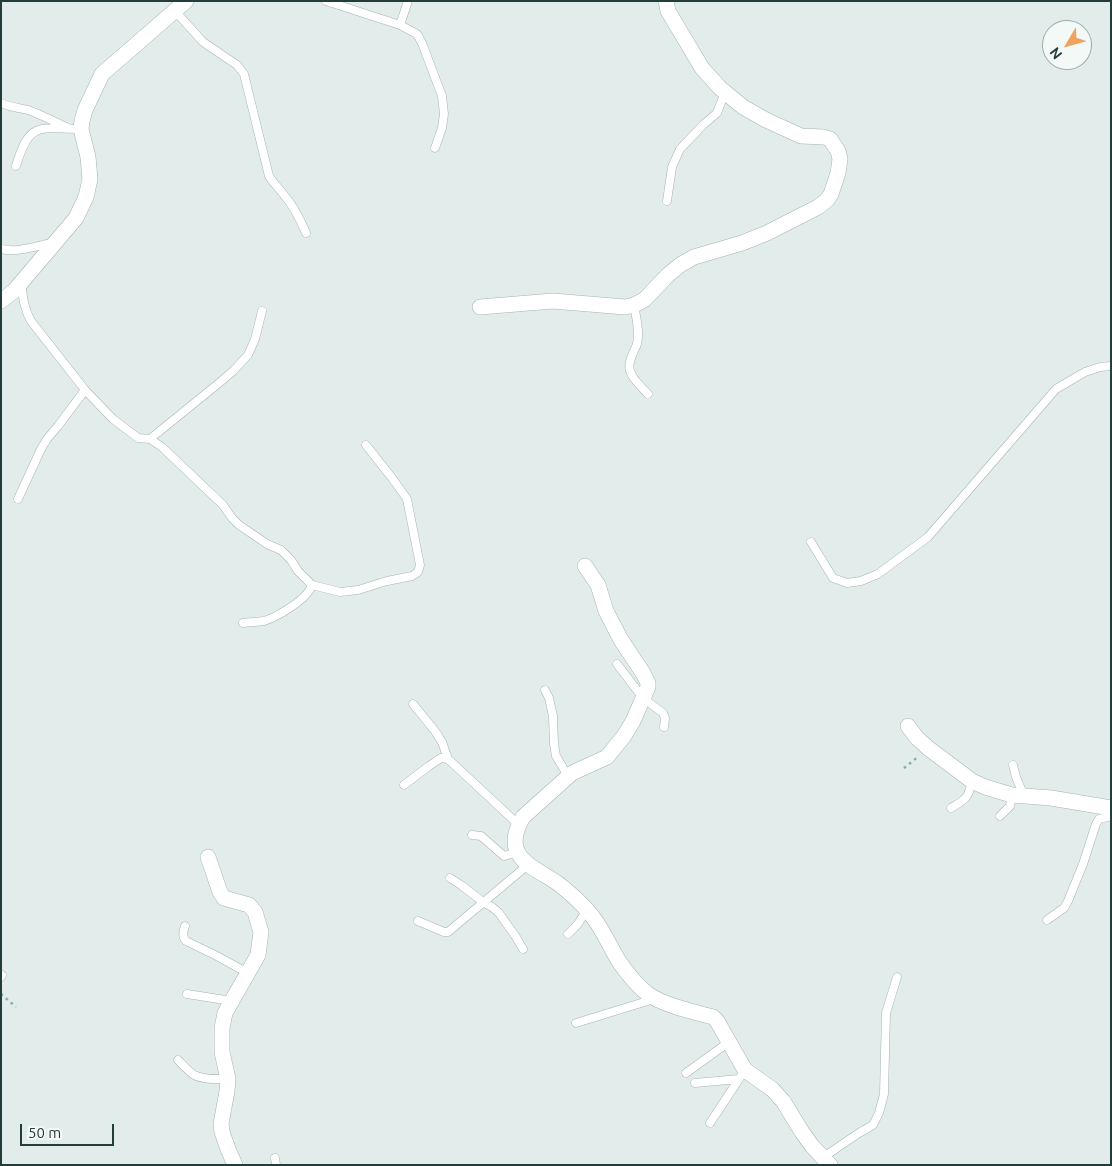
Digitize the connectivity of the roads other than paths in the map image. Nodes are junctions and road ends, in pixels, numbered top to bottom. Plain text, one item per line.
1 (326, 1) edge
2 (408, 1) edge
3 (666, 1) edge
4 (180, 6) edge
5 (400, 25) junction
6 (725, 92) junction
7 (1, 103) edge
8 (75, 129) junction
9 (435, 148) dead end
10 (16, 166) dead end
11 (667, 201) dead end
12 (306, 233) dead end
13 (56, 242) junction
14 (1, 249) edge
15 (21, 283) junction
16 (1, 301) edge
17 (634, 305) junction
18 (480, 307) dead end
19 (262, 311) dead end
20 (1111, 366) edge
21 (85, 390) junction
22 (648, 394) dead end
23 (150, 439) junction
24 (366, 445) dead end
25 (18, 499) dead end
26 (811, 542) dead end
27 (585, 566) dead end
28 (312, 585) junction
29 (243, 623) dead end
30 (617, 664) dead end
31 (545, 690) dead end
32 (643, 698) junction
33 (413, 704) dead end
34 (908, 726) dead end
35 (664, 727) dead end
36 (448, 759) junction
37 (1013, 765) dead end
38 (568, 776) junction
39 (972, 781) junction
40 (404, 786) dead end
41 (1018, 795) junction
42 (950, 808) dead end
43 (1111, 808) edge
44 (1000, 816) dead end
45 (1111, 816) edge
46 (519, 825) junction
47 (472, 835) dead end
48 (518, 852) junction
49 (208, 857) dead end
50 (528, 864) junction
51 (450, 878) dead end
52 (483, 902) junction
53 (586, 909) junction
54 (418, 920) dead end
55 (1047, 920) dead end
56 (185, 926) dead end
57 (568, 934) dead end
58 (523, 949) dead end
59 (248, 973) junction
60 (896, 977) dead end
61 (187, 994) dead end
62 (656, 998) junction
63 (232, 1001) junction
64 (576, 1023) dead end
65 (729, 1042) junction
66 (178, 1060) dead end
67 (686, 1074) dead end
68 (742, 1075) junction
69 (228, 1079) junction
70 (696, 1083) dead end
71 (710, 1123) dead end
72 (826, 1161) edge
73 (235, 1165) edge

1 - 5 lane
2 - 5 lane
3 - 6 street
4 - 8 street
4 - 12 lane
5 - 9 lane
6 - 11 lane
6 - 17 street
7 - 8 lane
8 - 10 lane
8 - 13 street
13 - 14 lane
13 - 15 street
15 - 16 street
15 - 21 lane
17 - 18 street
17 - 22 lane
19 - 23 lane
20 - 26 lane
21 - 23 lane
21 - 25 lane
23 - 28 lane
24 - 28 lane
27 - 32 street
28 - 29 lane
30 - 32 lane
31 - 38 lane
32 - 35 lane
32 - 38 street
33 - 36 lane
34 - 39 street
36 - 40 lane
36 - 46 lane
37 - 41 lane
38 - 46 street
39 - 41 street
39 - 42 lane
41 - 43 street
41 - 44 lane
45 - 55 lane
46 - 48 street
47 - 48 lane
48 - 50 street
49 - 59 street
50 - 52 lane
50 - 53 street
51 - 52 lane
52 - 54 lane
52 - 58 lane
53 - 57 lane
53 - 62 street
56 - 59 lane
59 - 63 street
60 - 72 lane
61 - 63 lane
62 - 64 lane
62 - 65 street
63 - 69 street
65 - 67 lane
65 - 68 street
66 - 69 lane
68 - 70 lane
68 - 71 lane
68 - 72 street
69 - 73 street

